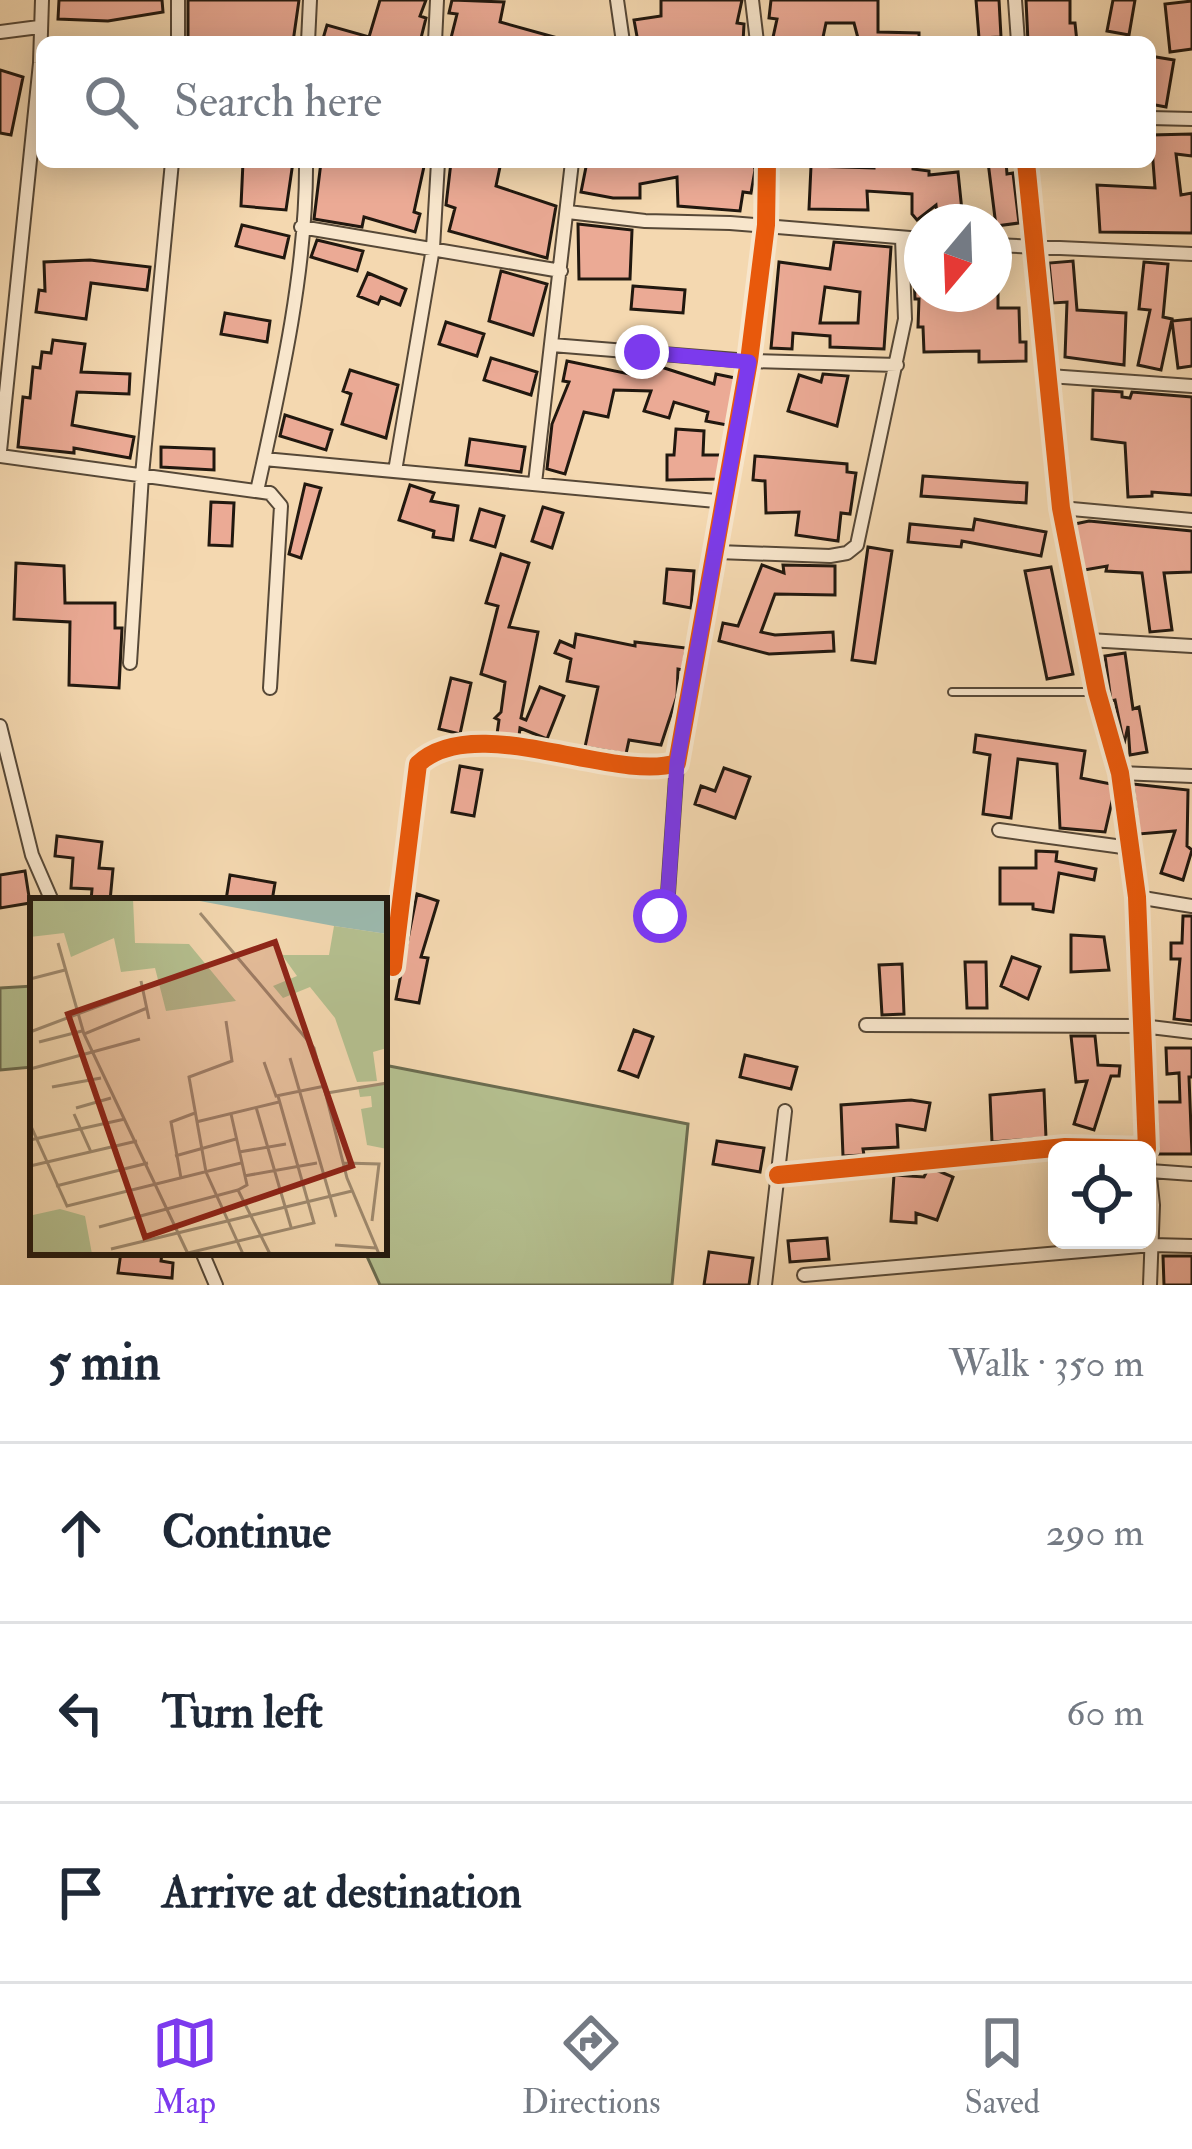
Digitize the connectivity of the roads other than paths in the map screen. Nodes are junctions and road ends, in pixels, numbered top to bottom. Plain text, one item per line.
1 (41, 0) edge
2 (178, 0) edge
3 (310, 0) edge
4 (437, 0) edge
5 (617, 0) edge
6 (752, 0) edge
7 (1015, 0) edge
8 (39, 27) junction
9 (0, 32) edge
10 (39, 36) edge
11 (178, 36) edge
12 (308, 36) edge
13 (436, 36) edge
14 (622, 36) edge
15 (756, 36) edge
16 (1018, 36) edge
17 (36, 108) edge
18 (1156, 118) edge
19 (1192, 119) edge
20 (171, 168) edge
21 (306, 168) edge
22 (438, 168) edge
23 (572, 168) edge
24 (767, 168) edge
25 (1027, 168) edge
26 (568, 212) junction
27 (766, 225) junction
28 (301, 227) junction
29 (902, 238) joint
30 (1034, 244) junction
31 (1012, 245) edge
32 (433, 248) junction
33 (1192, 254) edge
34 (561, 271) junction
35 (552, 345) junction
36 (749, 362) junction
37 (898, 365) junction
38 (1049, 376) junction
39 (1192, 386) edge
40 (1, 418) edge
41 (0, 454) edge
42 (264, 459) junction
43 (394, 471) junction
44 (142, 475) junction
45 (535, 483) junction
46 (257, 491) junction
47 (727, 502) junction
48 (1061, 508) junction
49 (1192, 520) edge
50 (718, 552) junction
51 (1088, 640) junction
52 (1192, 646) edge
53 (130, 663) dead end
54 (270, 688) dead end
55 (952, 692) dead end
56 (1097, 692) junction
57 (0, 726) edge
58 (677, 763) junction
59 (1120, 772) junction
60 (1192, 776) edge
61 (999, 830) dead end
62 (1130, 848) junction
63 (1137, 897) junction
64 (51, 898) edge
65 (1192, 907) edge
66 (660, 916) dead end
67 (393, 967) dead end
68 (866, 1025) dead end
69 (1142, 1026) junction
70 (1192, 1032) edge
71 (785, 1111) dead end
72 (1147, 1141) edge
73 (1048, 1149) edge
74 (1156, 1171) edge
75 (1192, 1174) edge
76 (778, 1175) junction
77 (1156, 1245) edge
78 (1192, 1246) edge
79 (1106, 1249) edge
80 (1152, 1249) edge
81 (203, 1255) edge
82 (804, 1275) dead end
83 (216, 1285) edge
84 (766, 1285) edge
85 (1150, 1285) edge

1 - 8 street
2 - 11 street
3 - 12 street
4 - 13 street
5 - 14 street
6 - 15 street
7 - 16 street
8 - 9 street
8 - 10 street
17 - 40 street
18 - 19 street
20 - 44 street
21 - 28 street
22 - 32 street
23 - 26 street
24 - 27 street
25 - 30 street
26 - 27 street
26 - 34 street
27 - 29 street
27 - 36 street
28 - 32 street
28 - 42 street
29 - 37 street
30 - 31 street
30 - 33 street
30 - 38 street
32 - 34 street
32 - 43 street
34 - 35 street
35 - 36 street
35 - 45 street
36 - 37 street
36 - 47 street
37 - 50 street
38 - 39 street
38 - 48 street
40 - 41 street
41 - 44 street
42 - 43 street
42 - 46 street
43 - 45 street
44 - 46 street
44 - 53 street
45 - 47 street
46 - 54 street
47 - 50 street
48 - 49 street
48 - 51 street
50 - 58 street
51 - 52 street
51 - 56 street
55 - 56 lane
56 - 59 street
57 - 64 street
58 - 66 street
58 - 67 street
59 - 60 street
59 - 62 street
61 - 62 street
62 - 63 street
63 - 65 street
63 - 69 street
68 - 69 street
69 - 70 street
69 - 72 street
71 - 76 street
73 - 76 street
74 - 75 street
76 - 84 street
77 - 78 street
79 - 82 street
80 - 85 street
81 - 83 street

